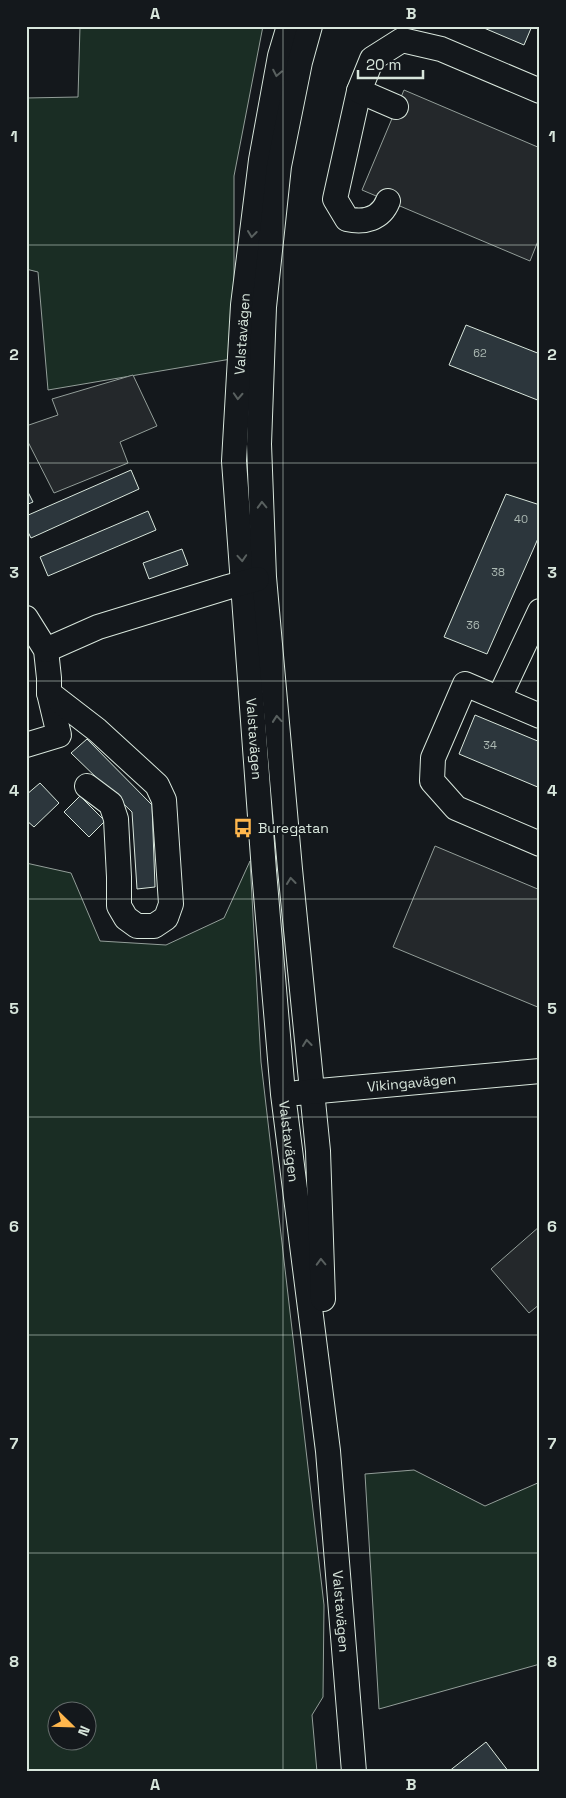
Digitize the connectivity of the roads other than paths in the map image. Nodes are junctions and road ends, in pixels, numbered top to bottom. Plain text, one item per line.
1 (289, 26) edge
2 (310, 26) edge
3 (403, 33) edge
4 (359, 91) junction
5 (540, 91) edge
6 (396, 107) dead end
7 (388, 201) dead end
8 (254, 580) junction
9 (540, 611) edge
10 (26, 618) edge
11 (46, 650) junction
12 (49, 693) junction
13 (499, 698) junction
14 (540, 716) edge
15 (26, 745) edge
16 (88, 786) dead end
17 (540, 844) edge
18 (540, 1071) edge
19 (312, 1091) junction
20 (283, 1094) junction
21 (328, 1451) junction
22 (354, 1772) edge

1 -> 8 street, Valstavägen
8 -> 2 street, Valstavägen
3 - 4 street
3 - 5 street
4 - 6 street
4 - 7 street
8 - 11 street
19 -> 8 street, Valstavägen
8 - 20 street, Valstavägen
9 - 13 street
10 - 11 street
11 - 12 street
12 - 15 street
12 - 16 street
13 - 14 street
13 - 17 street
18 - 19 street, Vikingavägen
19 - 20 street, Vikingavägen
21 -> 19 street, Valstavägen
20 - 21 street, Valstavägen
21 - 22 street, Valstavägen

